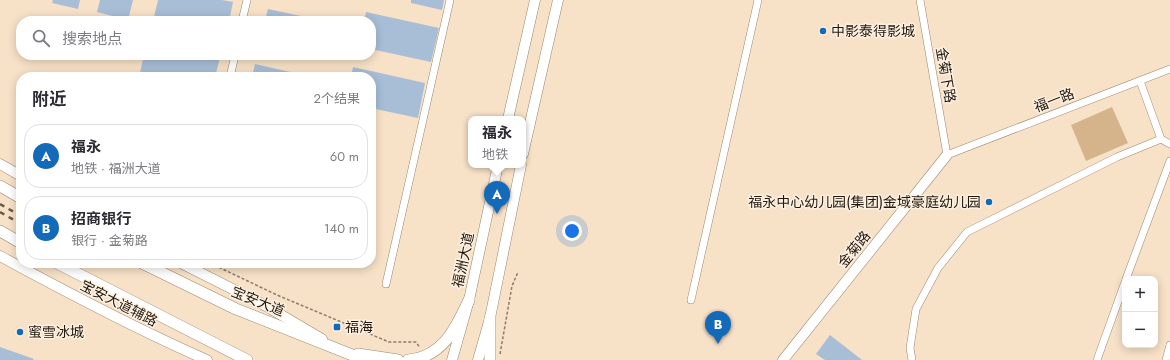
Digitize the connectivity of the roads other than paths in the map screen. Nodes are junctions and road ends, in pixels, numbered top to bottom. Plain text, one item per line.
1 (247, 0) edge
2 (450, 0) edge
3 (535, 0) edge
4 (558, 0) edge
5 (758, 0) edge
6 (920, 0) edge
7 (243, 16) edge
8 (234, 60) edge
9 (1170, 70) edge
10 (231, 72) edge
11 (1140, 81) junction
12 (509, 116) edge
13 (1161, 139) junction
14 (526, 141) edge
15 (1170, 144) edge
16 (947, 155) junction
17 (1170, 161) edge
18 (0, 164) edge
19 (497, 168) edge
20 (520, 168) edge
21 (16, 173) edge
22 (0, 186) edge
23 (16, 195) edge
24 (0, 231) edge
25 (16, 240) edge
26 (0, 256) edge
27 (16, 265) edge
28 (23, 268) edge
29 (67, 268) edge
30 (152, 268) edge
31 (191, 268) edge
32 (1127, 276) edge
33 (386, 284) dead end
34 (1122, 291) edge
35 (468, 300) junction
36 (691, 300) dead end
37 (490, 318) junction
38 (1170, 345) edge
39 (337, 349) junction
40 (495, 359) edge
41 (207, 360) edge
42 (247, 360) edge
43 (366, 360) edge
44 (398, 360) edge
45 (408, 360) edge
46 (452, 360) edge
47 (478, 360) edge
48 (783, 360) edge
49 (912, 360) edge
50 (1097, 360) edge
51 (1166, 360) edge

1 - 7 street
2 - 33 street
3 - 12 main road
4 - 14 main road
5 - 36 street
6 - 16 street, 金菊下路
8 - 10 street
9 - 11 street, 福一路
11 - 13 street
11 - 16 street, 福一路
13 - 15 street
13 - 49 street
16 - 48 main road, 金菊路
17 - 32 street
18 - 21 main road
19 - 35 main road, 福洲大道
20 - 37 main road
22 - 23 main road
24 - 25 main road
26 - 27 main road, 宝安大道辅路
28 - 41 main road, 宝安大道辅路
29 - 42 main road
30 - 39 main road, 宝安大道
31 - 39 main road
34 - 50 street
35 - 45 main road
35 - 46 main road, 福洲大道
37 - 40 main road
37 - 47 main road
38 - 51 street
39 - 43 main road, 宝安大道
39 - 44 main road

